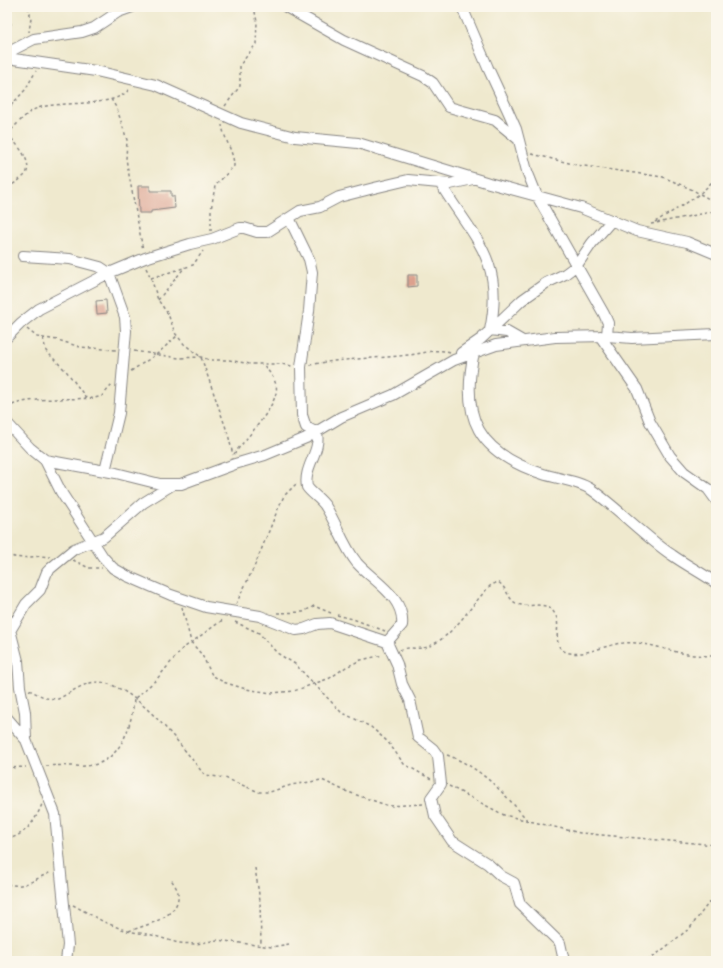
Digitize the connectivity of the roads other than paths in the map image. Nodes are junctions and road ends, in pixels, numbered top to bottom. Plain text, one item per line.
1 (132, 7) edge
2 (286, 7) edge
3 (462, 7) edge
4 (7, 53) edge
5 (7, 58) edge
6 (518, 139) junction
7 (474, 178) junction
8 (440, 183) junction
9 (537, 196) junction
10 (289, 218) junction
11 (612, 220) junction
12 (716, 254) edge
13 (24, 256) dead end
14 (577, 265) junction
15 (109, 273) junction
16 (490, 330) junction
17 (716, 334) edge
18 (603, 336) junction
19 (7, 337) edge
20 (521, 340) junction
21 (474, 352) junction
22 (456, 357) junction
23 (7, 423) edge
24 (317, 433) junction
25 (45, 460) junction
26 (105, 471) junction
27 (172, 485) junction
28 (716, 500) edge
29 (94, 542) junction
30 (716, 582) edge
31 (7, 618) edge
32 (10, 631) junction
33 (387, 642) junction
34 (7, 718) edge
35 (26, 740) junction
36 (66, 961) edge
37 (564, 961) edge

1 - 4 street
2 - 6 street
3 - 6 street
5 - 7 street
6 - 9 street
7 - 8 street
7 - 9 street
8 - 10 street
8 - 16 street
9 - 11 street
9 - 14 street
10 - 15 street
10 - 24 street
11 - 12 street
11 - 14 street
13 - 15 street
14 - 16 street
14 - 18 street
15 - 19 street
15 - 26 street
16 - 20 street
16 - 22 street
17 - 18 street
18 - 20 street
18 - 28 street
20 - 21 street
21 - 22 street
21 - 30 street
22 - 24 street
23 - 25 street
24 - 27 street
24 - 33 street
25 - 26 street
25 - 29 street
26 - 27 street
27 - 29 street
29 - 32 street
29 - 33 street
31 - 32 street
32 - 35 street
33 - 37 street
34 - 35 street
35 - 36 street

